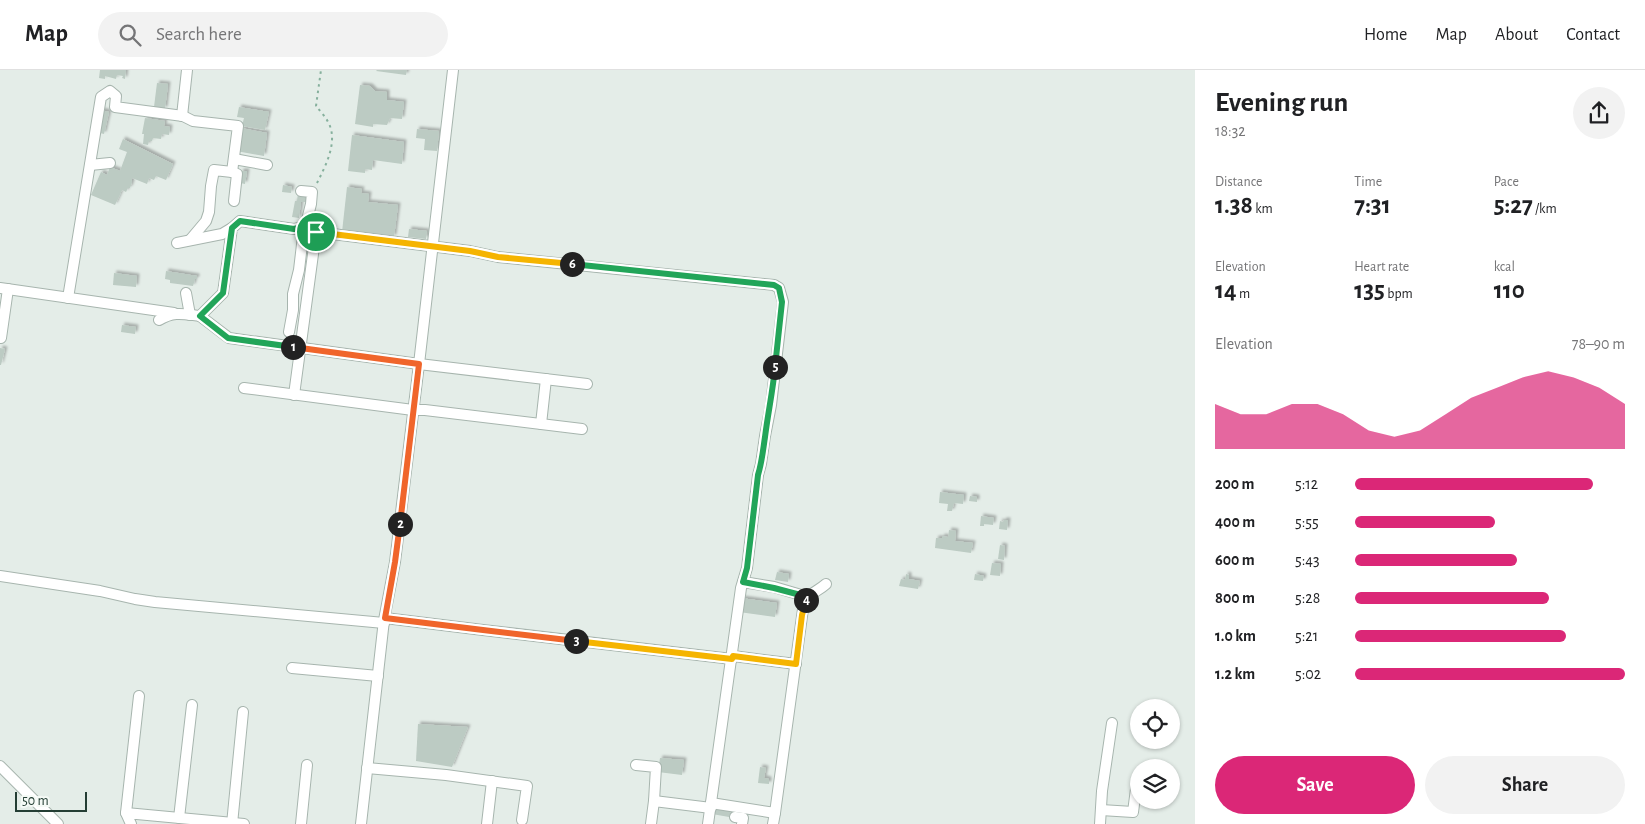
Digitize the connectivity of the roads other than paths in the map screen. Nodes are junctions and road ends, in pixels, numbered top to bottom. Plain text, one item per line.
1 (187, 70) edge
2 (452, 70) edge
3 (182, 116) junction
4 (234, 159) junction
5 (110, 163) dead end
6 (90, 164) junction
7 (266, 165) dead end
8 (232, 172) junction
9 (301, 191) dead end
10 (234, 201) dead end
11 (306, 226) junction
12 (232, 228) junction
13 (316, 232) junction
14 (190, 240) junction
15 (177, 243) dead end
16 (433, 247) junction
17 (4, 288) edge
18 (186, 293) dead end
19 (68, 298) junction
20 (175, 313) junction
21 (195, 315) junction
22 (159, 320) dead end
23 (289, 332) dead end
24 (1, 338) dead end
25 (300, 348) junction
26 (419, 364) junction
27 (546, 379) junction
28 (587, 384) dead end
29 (244, 388) dead end
30 (294, 395) junction
31 (413, 410) junction
32 (541, 424) junction
33 (582, 428) dead end
34 (0, 576) edge
35 (743, 582) junction
36 (826, 584) dead end
37 (808, 597) junction
38 (384, 620) junction
39 (733, 657) junction
40 (796, 664) junction
41 (292, 668) dead end
42 (378, 676) junction
43 (139, 696) dead end
44 (192, 705) dead end
45 (243, 712) dead end
46 (1112, 723) dead end
47 (306, 765) dead end
48 (636, 765) dead end
49 (0, 766) edge
50 (367, 768) junction
51 (492, 781) junction
52 (654, 801) junction
53 (711, 806) junction
54 (1133, 809) edge
55 (1101, 810) junction
56 (126, 813) junction
57 (775, 813) junction
58 (179, 818) junction
59 (522, 820) dead end
60 (232, 823) edge
61 (58, 824) edge
62 (132, 824) edge
63 (244, 824) edge
64 (301, 824) edge
65 (361, 824) edge
66 (486, 824) edge
67 (651, 824) edge
68 (708, 824) edge
69 (774, 824) edge
70 (1100, 824) edge

1 - 3 street
2 - 16 street
3 - 4 street
3 - 6 street
4 - 7 street
4 - 8 street
5 - 6 street
6 - 19 street
8 - 10 street
8 - 14 street
9 - 11 street
11 - 12 street
11 - 13 street
11 - 23 street
12 - 14 street
12 - 21 street
13 - 16 street
13 - 25 street
14 - 15 street
16 - 26 street
16 - 35 street
17 - 19 street
17 - 24 street
18 - 21 street
19 - 20 street
20 - 21 street
20 - 22 street
21 - 25 street
25 - 26 street
25 - 30 street
26 - 27 street
26 - 31 street
27 - 28 street
27 - 32 street
29 - 30 street
30 - 31 street
31 - 32 street
31 - 38 street
32 - 33 street
34 - 38 street
35 - 37 street
35 - 39 street
36 - 37 street
37 - 40 street
38 - 39 street
38 - 42 street
39 - 40 street
39 - 53 street
40 - 57 street
41 - 42 street
42 - 50 street
43 - 56 street
44 - 58 street
45 - 60 street
46 - 55 street
47 - 64 street
48 - 52 street
49 - 61 street
50 - 51 street
50 - 65 street
51 - 59 street
51 - 66 street
52 - 53 street
52 - 67 street
53 - 57 street
53 - 68 street
54 - 55 street
55 - 70 street
56 - 58 street
56 - 62 street
57 - 69 street
58 - 60 street
60 - 63 street

